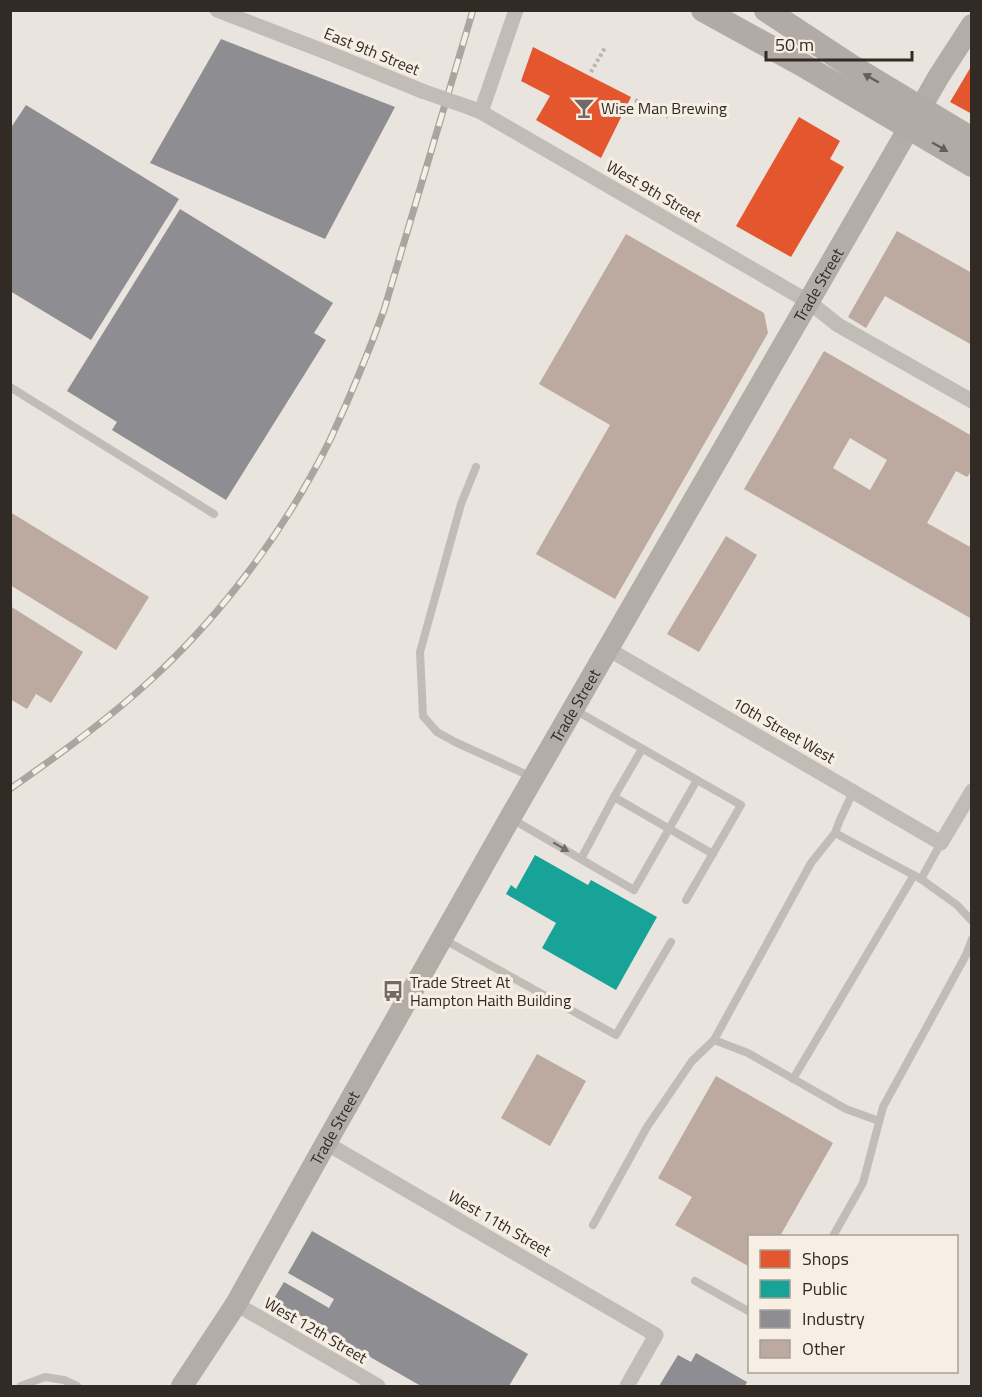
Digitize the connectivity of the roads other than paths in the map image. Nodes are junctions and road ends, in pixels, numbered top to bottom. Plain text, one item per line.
1 (217, 10) edge
2 (516, 10) edge
3 (703, 10) edge
4 (767, 11) edge
5 (972, 25) edge
6 (476, 110) junction
7 (915, 118) junction
8 (972, 139) edge
9 (972, 165) edge
10 (809, 302) junction
11 (10, 387) edge
12 (972, 401) edge
13 (476, 467) dead end
14 (214, 514) dead end
15 (608, 649) junction
16 (573, 709) junction
17 (642, 749) junction
18 (534, 777) junction
19 (696, 780) junction
20 (972, 791) edge
21 (853, 792) junction
22 (614, 797) junction
23 (510, 818) junction
24 (669, 828) junction
25 (835, 834) junction
26 (941, 843) junction
27 (713, 854) junction
28 (580, 859) junction
29 (917, 877) junction
30 (686, 900) dead end
31 (972, 921) edge
32 (442, 938) junction
33 (972, 939) edge
34 (671, 942) dead end
35 (714, 1040) junction
36 (793, 1079) junction
37 (879, 1121) junction
38 (326, 1143) junction
39 (593, 1226) dead end
40 (834, 1235) edge
41 (695, 1281) dead end
42 (236, 1304) junction
43 (748, 1311) edge
44 (21, 1386) edge
45 (77, 1386) edge
46 (182, 1386) edge
47 (378, 1386) edge
48 (627, 1386) edge

1 - 6 street, East 9th Street, bridge
2 - 6 street
3 - 7 main road
7 -> 4 main road
5 - 7 street, Trade Street
6 - 10 street, West 9th Street
7 - 8 main road
7 -> 9 main road
7 - 10 street, Trade Street
10 - 12 street, West 9th Street
10 - 15 street, Trade Street
11 - 14 lane
13 - 18 lane
15 - 16 street, Trade Street
15 - 21 street, 10th Street West
16 - 17 lane
16 - 18 street, Trade Street
17 - 19 lane
17 - 22 lane
18 - 23 street, Trade Street
19 - 24 lane
19 - 27 lane
20 - 26 street
21 - 25 lane
21 - 26 street, 10th Street West
22 - 24 lane
22 - 28 lane
23 -> 28 lane
23 - 32 street, Trade Street
24 - 27 lane
24 - 28 lane
25 - 29 lane
25 - 35 lane
26 - 29 lane
27 - 30 lane
29 - 31 lane
29 - 36 lane
32 - 34 lane
32 - 38 street, Trade Street
33 - 37 lane
35 - 36 lane
35 - 39 lane
36 - 37 lane
37 - 40 lane
38 - 42 street, Trade Street
38 - 48 street, West 11th Street
41 - 43 lane
42 - 46 street, Trade Street
42 - 47 street, West 12th Street
44 - 45 lane

